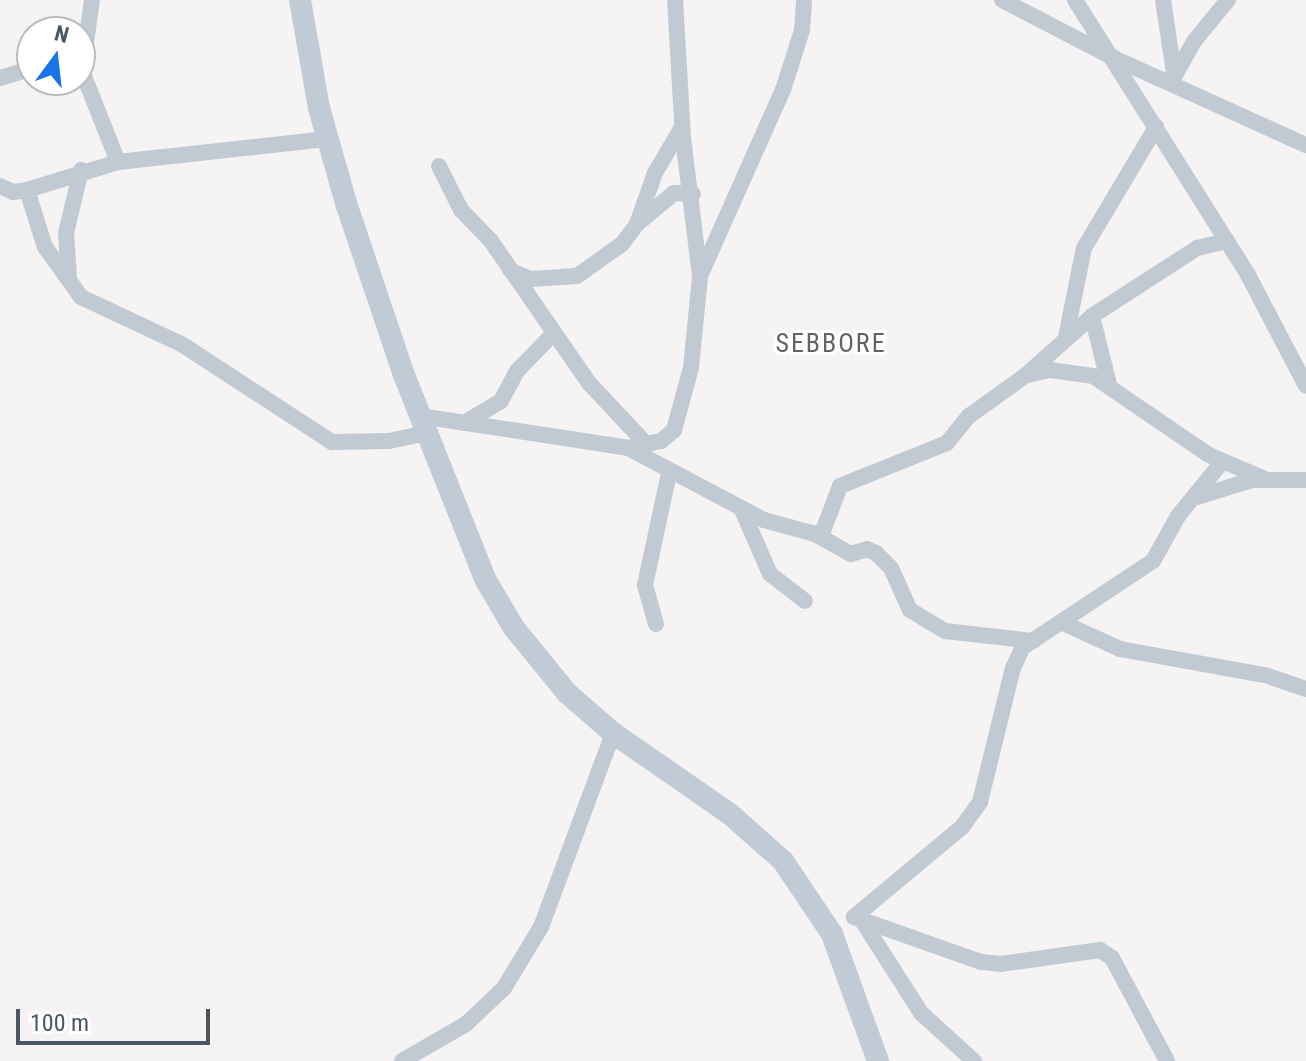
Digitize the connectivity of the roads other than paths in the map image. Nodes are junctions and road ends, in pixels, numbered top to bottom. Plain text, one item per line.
1 (104, 0) edge
2 (300, 0) edge
3 (675, 0) edge
4 (804, 0) edge
5 (1002, 0) edge
6 (1075, 0) edge
7 (1163, 0) edge
8 (1228, 0) edge
9 (91, 7) edge
10 (1116, 59) junction
11 (1173, 78) junction
12 (91, 96) edge
13 (682, 127) junction
14 (1156, 127) junction
15 (327, 139) junction
16 (1306, 145) edge
17 (118, 162) junction
18 (439, 166) dead end
19 (81, 170) junction
20 (0, 186) edge
21 (27, 190) junction
22 (693, 194) junction
23 (637, 224) junction
24 (1218, 236) junction
25 (510, 270) junction
26 (700, 276) junction
27 (69, 278) junction
28 (1092, 316) junction
29 (554, 333) junction
30 (1066, 337) junction
31 (1026, 375) junction
32 (1109, 384) junction
33 (1306, 386) edge
34 (464, 423) junction
35 (423, 425) junction
36 (647, 445) junction
37 (628, 448) junction
38 (1222, 462) junction
39 (669, 473) junction
40 (1267, 480) junction
41 (1306, 480) edge
42 (1197, 497) junction
43 (742, 510) junction
44 (815, 534) junction
45 (805, 601) dead end
46 (1063, 623) junction
47 (656, 624) dead end
48 (1035, 641) junction
49 (1306, 689) edge
50 (613, 733) junction
51 (857, 918) junction
52 (832, 934) junction
53 (402, 1061) edge
54 (878, 1061) edge
55 (974, 1061) edge
56 (1167, 1061) edge

1 - 9 street
2 - 15 main road
3 - 13 street
4 - 26 street
5 - 10 street
6 - 10 street
7 - 11 street
8 - 11 street
10 - 11 street
10 - 14 street
11 - 16 street
12 - 17 street
13 - 22 street
13 - 23 street
14 - 24 street
14 - 30 street
15 - 17 street
15 - 35 main road
17 - 19 street
18 - 25 street
19 - 21 street
19 - 27 street
20 - 21 street
21 - 27 street
22 - 23 street
22 - 26 street
23 - 25 street
24 - 28 street
24 - 33 street
25 - 29 street
26 - 36 street
27 - 35 street
28 - 30 street
28 - 32 street
29 - 34 street
29 - 36 street
30 - 31 street
31 - 32 street
31 - 44 street
32 - 38 street
34 - 35 street
34 - 37 street
35 - 50 main road
36 - 37 street
37 - 39 street
38 - 40 street
38 - 42 street
39 - 43 street
39 - 47 street
40 - 41 street
40 - 42 street
42 - 46 street
43 - 44 street
43 - 45 street
44 - 48 street
46 - 48 street
46 - 49 street
48 - 51 street
50 - 52 main road
50 - 53 street
51 - 52 street
51 - 55 street
51 - 56 street
52 - 54 main road

